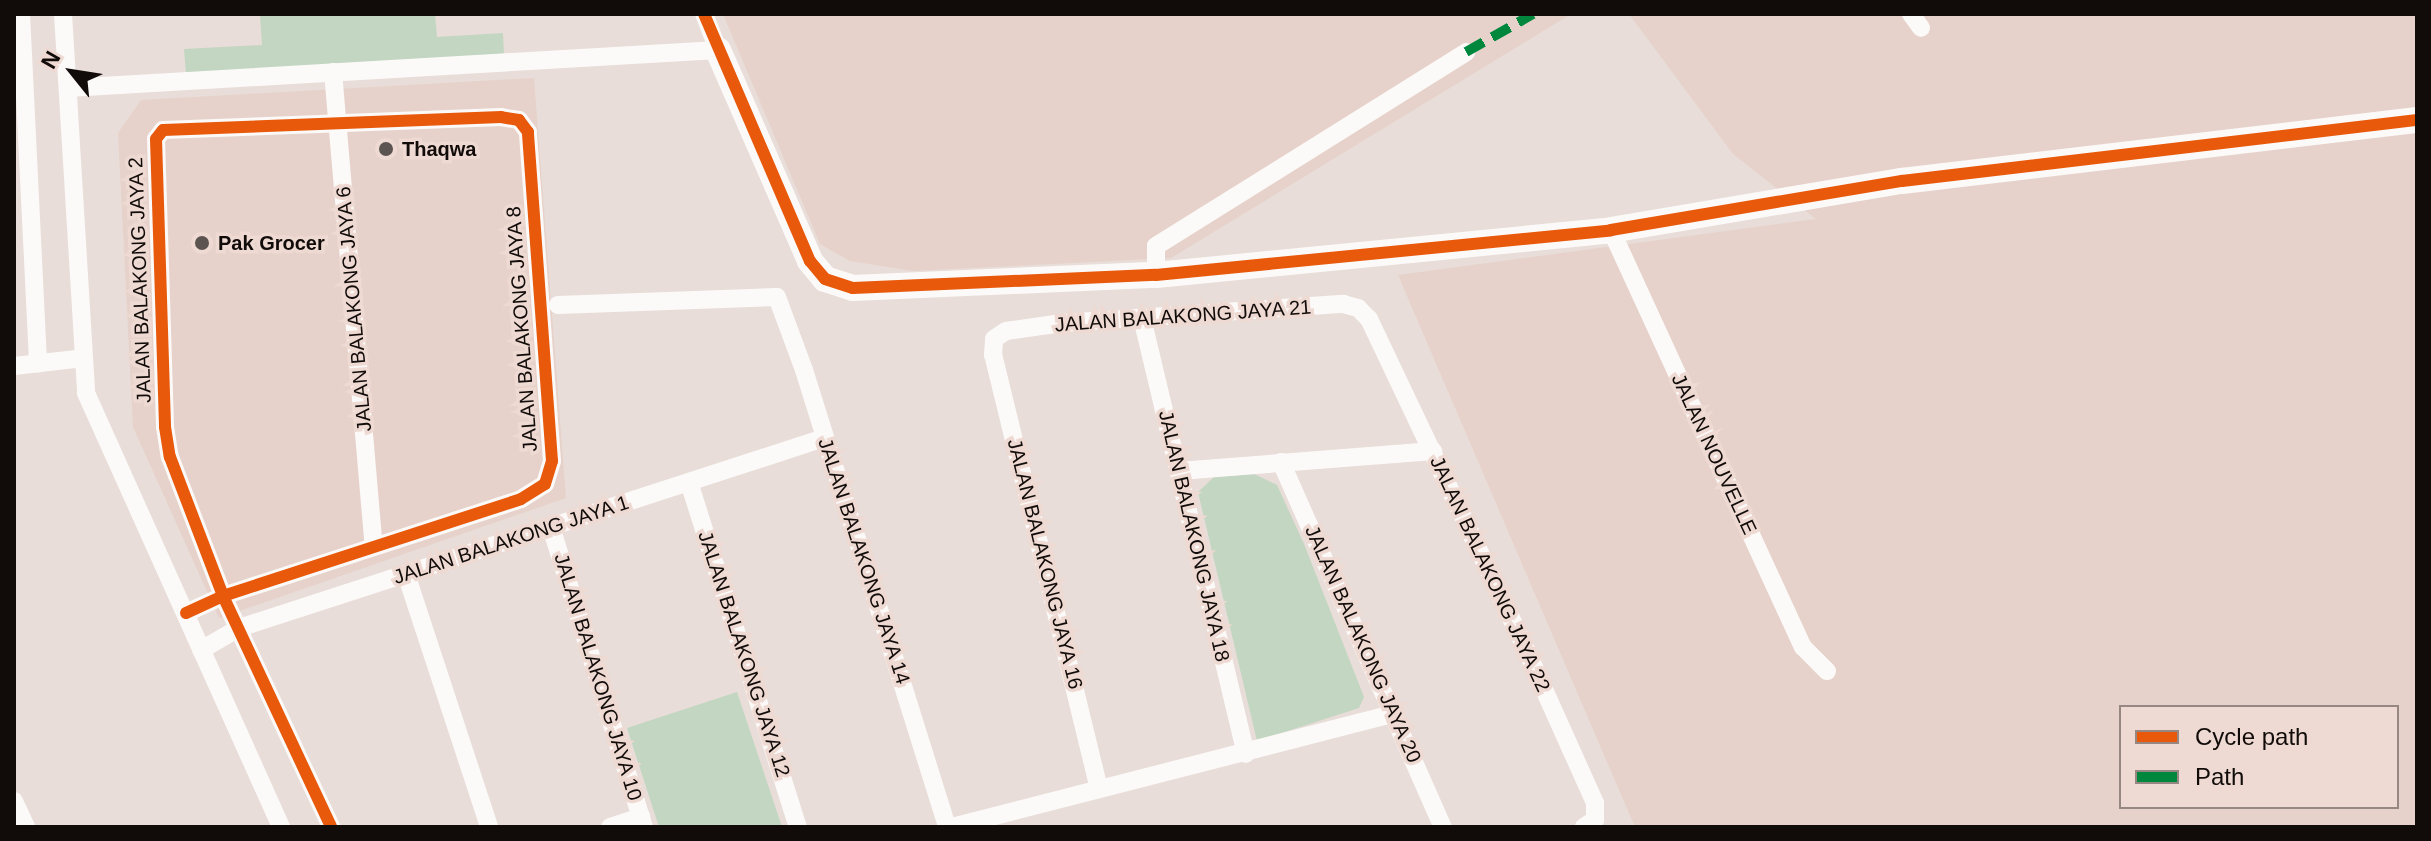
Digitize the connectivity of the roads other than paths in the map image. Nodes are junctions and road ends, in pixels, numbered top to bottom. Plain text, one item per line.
1 (21, 14) edge
2 (63, 14) edge
3 (704, 14) edge
4 (718, 50) junction
5 (1466, 52) dead end
6 (333, 72) junction
7 (68, 88) junction
8 (519, 120) joint
9 (2417, 120) edge
10 (338, 122) junction
11 (1611, 230) junction
12 (1156, 275) junction
13 (558, 305) dead end
14 (1142, 318) junction
15 (1369, 319) joint
16 (994, 339) joint
17 (84, 358) junction
18 (38, 364) junction
19 (14, 366) edge
20 (824, 438) junction
21 (1433, 451) junction
22 (1281, 462) junction
23 (1179, 471) junction
24 (689, 482) junction
25 (551, 527) junction
26 (374, 546) junction
27 (406, 574) junction
28 (223, 596) junction
29 (186, 613) junction
30 (239, 628) junction
31 (201, 650) junction
32 (1827, 671) dead end
33 (1395, 713) junction
34 (1246, 754) junction
35 (1099, 789) junction
36 (14, 801) edge
37 (643, 822) edge
38 (26, 827) edge
39 (281, 827) edge
40 (331, 827) edge
41 (489, 827) edge
42 (610, 827) edge
43 (798, 827) edge
44 (950, 827) edge
45 (1443, 827) edge
46 (1584, 827) edge

1 - 18 street
2 - 7 street
3 - 4 street
4 - 6 street
4 - 12 street
5 - 12 street
6 - 7 street
6 - 10 street, JALAN BALAKONG JAYA 6
7 - 17 street
8 - 10 street, JALAN BALAKONG JAYA 2
8 - 26 street, JALAN BALAKONG JAYA 8
9 - 11 street
10 - 26 street, JALAN BALAKONG JAYA 6
10 - 28 street, JALAN BALAKONG JAYA 2
11 - 12 street
11 - 32 street, JALAN NOUVELLE
13 - 20 street, JALAN BALAKONG JAYA 14
14 - 15 street, JALAN BALAKONG JAYA 21
14 - 16 street, JALAN BALAKONG JAYA 21
14 - 23 street, JALAN BALAKONG JAYA 18
15 - 21 street, JALAN BALAKONG JAYA 22
16 - 35 street, JALAN BALAKONG JAYA 16
17 - 18 street
17 - 29 street
18 - 19 street
20 - 24 street, JALAN BALAKONG JAYA 1
20 - 44 street, JALAN BALAKONG JAYA 14
21 - 22 street
21 - 46 street, JALAN BALAKONG JAYA 22
22 - 23 street
22 - 33 street, JALAN BALAKONG JAYA 20
23 - 34 street, JALAN BALAKONG JAYA 18
24 - 25 street, JALAN BALAKONG JAYA 1
24 - 43 street, JALAN BALAKONG JAYA 12
25 - 27 street, JALAN BALAKONG JAYA 1
25 - 37 street, JALAN BALAKONG JAYA 10
26 - 28 street, JALAN BALAKONG JAYA 8
27 - 30 street, JALAN BALAKONG JAYA 1
27 - 41 street
28 - 29 street, JALAN BALAKONG JAYA 8
28 - 30 street, JALAN BALAKONG JAYA 2
29 - 31 street
30 - 31 street, JALAN BALAKONG JAYA 1
30 - 40 street
31 - 39 street
33 - 34 street
33 - 45 street, JALAN BALAKONG JAYA 20
34 - 35 street
35 - 44 street
36 - 38 street
37 - 42 street

